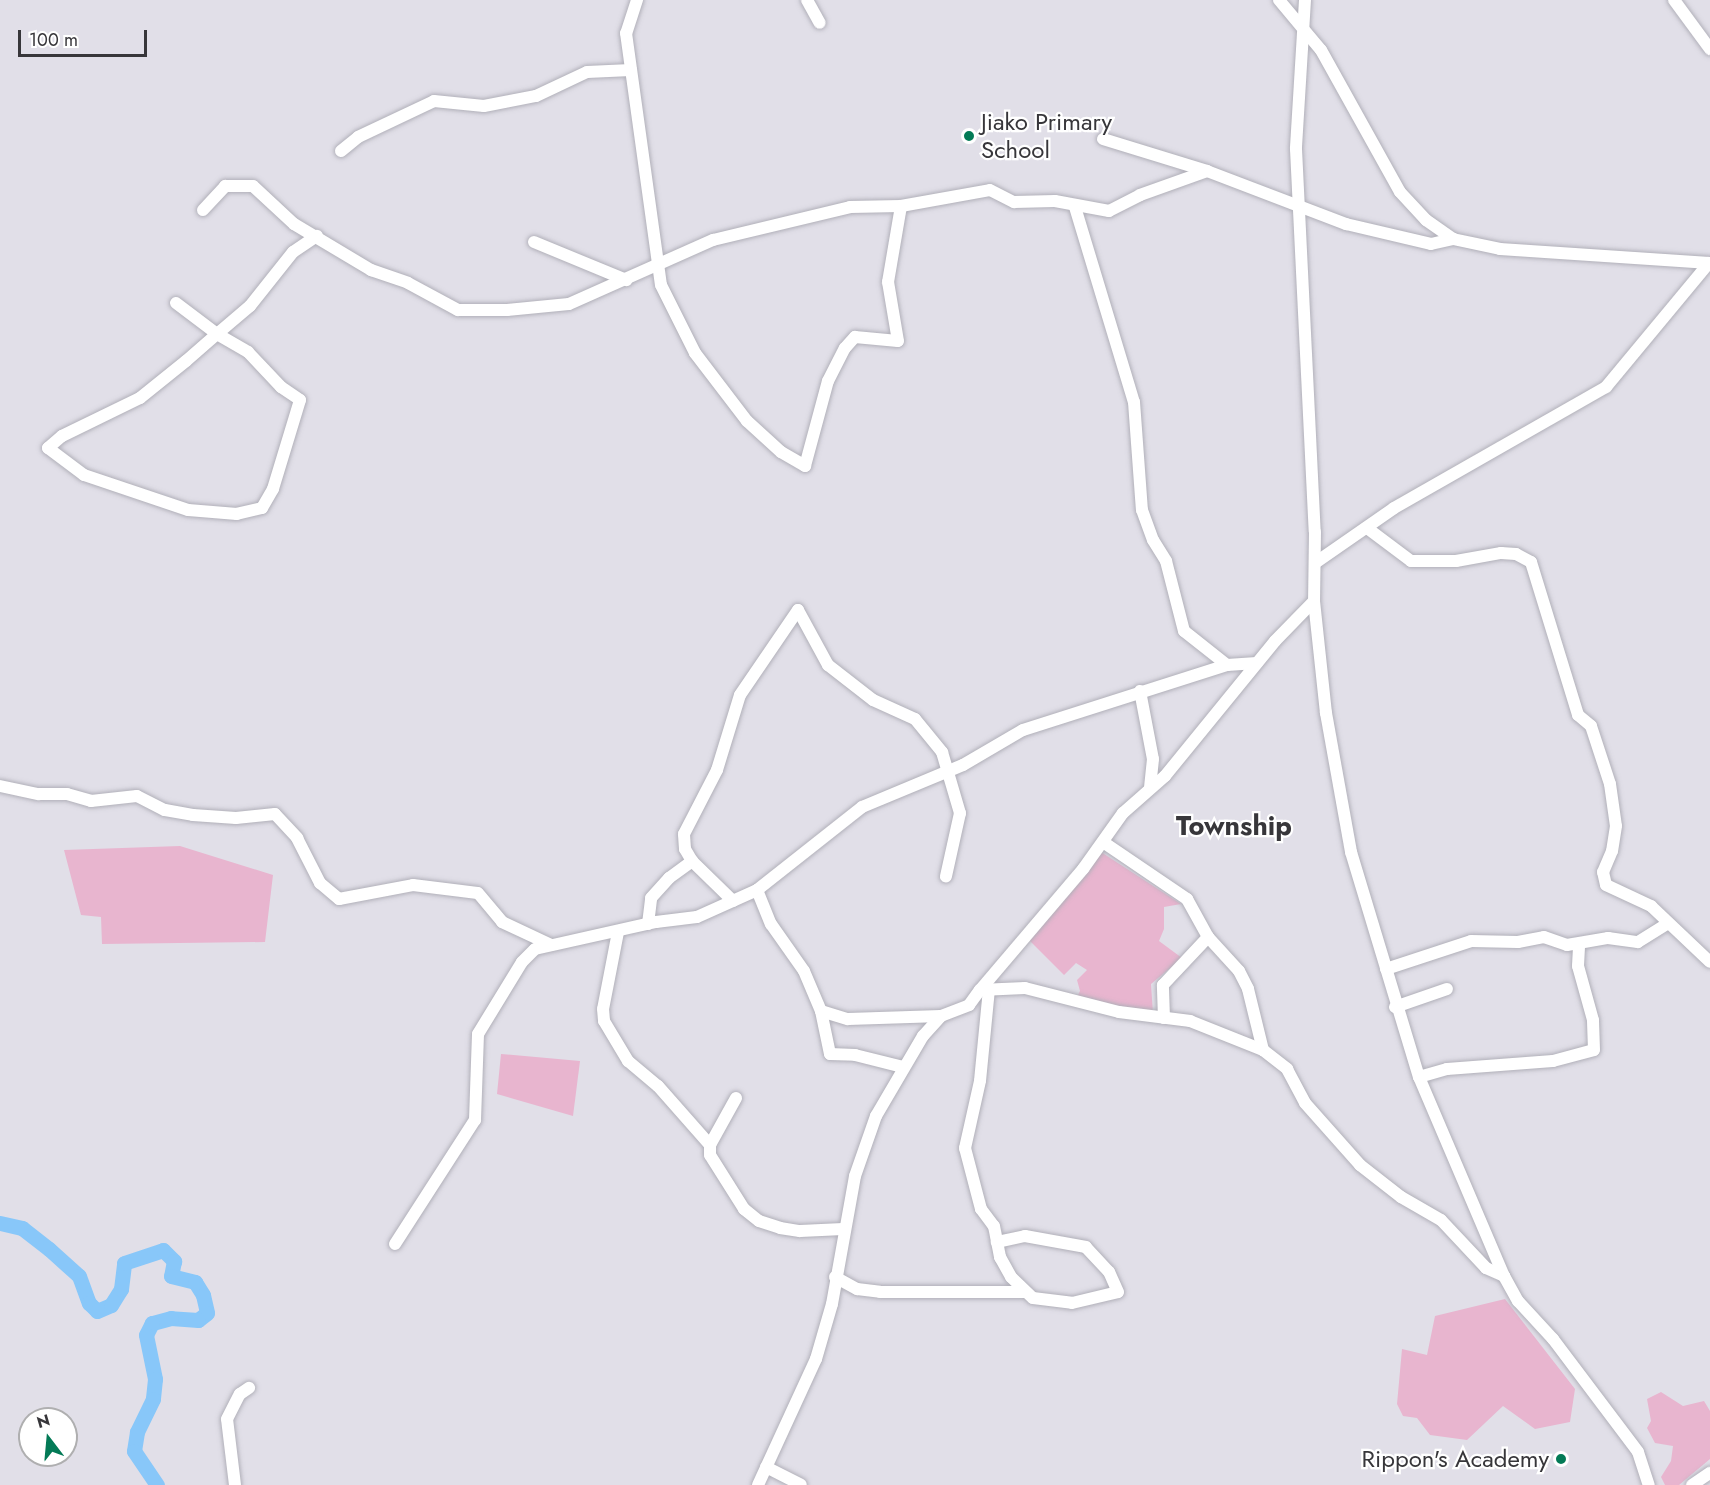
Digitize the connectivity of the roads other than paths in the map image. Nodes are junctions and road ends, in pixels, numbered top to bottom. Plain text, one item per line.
1 (637, 0) edge
2 (807, 0) edge
3 (1279, 0) edge
4 (1305, 0) edge
5 (1674, 0) edge
6 (820, 23) dead end
7 (1302, 23) junction
8 (1710, 49) edge
9 (631, 70) junction
10 (1103, 139) dead end
11 (341, 151) dead end
12 (1207, 171) junction
13 (901, 206) junction
14 (1297, 206) junction
15 (1075, 207) junction
16 (203, 210) dead end
17 (317, 236) junction
18 (1453, 239) junction
19 (534, 242) dead end
20 (1709, 263) edge
21 (658, 268) junction
22 (626, 280) junction
23 (176, 303) dead end
24 (217, 334) junction
25 (1367, 528) junction
26 (1315, 563) junction
27 (1314, 601) junction
28 (1257, 663) junction
29 (1227, 665) junction
30 (1140, 692) junction
31 (950, 770) junction
32 (0, 786) edge
33 (1150, 788) junction
34 (1103, 842) junction
35 (692, 861) junction
36 (946, 876) dead end
37 (757, 890) junction
38 (733, 901) junction
39 (648, 924) junction
40 (1667, 924) junction
41 (618, 933) junction
42 (1208, 937) junction
43 (1579, 944) junction
44 (551, 945) junction
45 (1710, 962) edge
46 (1386, 969) junction
47 (984, 989) junction
48 (1447, 989) dead end
49 (1395, 1007) junction
50 (821, 1011) junction
51 (941, 1016) junction
52 (1164, 1018) junction
53 (1263, 1050) junction
54 (903, 1067) junction
55 (1419, 1077) junction
56 (736, 1098) dead end
57 (710, 1145) junction
58 (843, 1229) junction
59 (997, 1242) junction
60 (395, 1244) dead end
61 (1504, 1276) junction
62 (835, 1277) junction
63 (1025, 1292) junction
64 (249, 1388) dead end
65 (769, 1469) junction
66 (1710, 1473) edge
67 (235, 1485) edge
68 (758, 1485) edge
69 (776, 1485) edge
70 (801, 1485) edge
71 (1649, 1485) edge
72 (1692, 1485) edge

1 - 9 street
2 - 6 street
3 - 7 street
4 - 7 street
5 - 8 street
7 - 14 street
7 - 18 street
9 - 11 street
9 - 21 street
10 - 12 street
12 - 14 street
12 - 15 street
13 - 15 street
13 - 21 street
13 - 21 street
14 - 18 street
14 - 26 street
15 - 29 street
16 - 17 street
17 - 22 street
17 - 24 street
18 - 20 street
19 - 22 street
20 - 25 street
21 - 22 street
23 - 24 street
24 - 24 street
25 - 26 street
25 - 40 street
26 - 27 street
27 - 28 street
27 - 46 street
28 - 29 street
28 - 33 street
29 - 30 street
30 - 31 street
30 - 33 street
31 - 35 street
31 - 36 street
31 - 37 street
32 - 44 street
33 - 34 street
34 - 42 street
34 - 47 street
35 - 38 street
35 - 39 street
37 - 38 street
37 - 50 street
38 - 39 street
39 - 41 street
40 - 43 street
40 - 45 street
41 - 44 street
41 - 57 street
42 - 52 street
42 - 53 street
43 - 46 street
43 - 55 street
44 - 60 street
46 - 49 street
47 - 51 street
47 - 52 street
47 - 59 street
48 - 49 street
49 - 55 street
50 - 51 street
50 - 54 street
51 - 54 street
52 - 53 street
53 - 61 street
54 - 58 street
55 - 61 street
56 - 57 street
57 - 58 street
58 - 62 street
59 - 63 street
59 - 63 street
61 - 71 street
62 - 63 street
62 - 65 street
64 - 67 street
65 - 68 street
65 - 69 street
65 - 70 street
66 - 72 street

